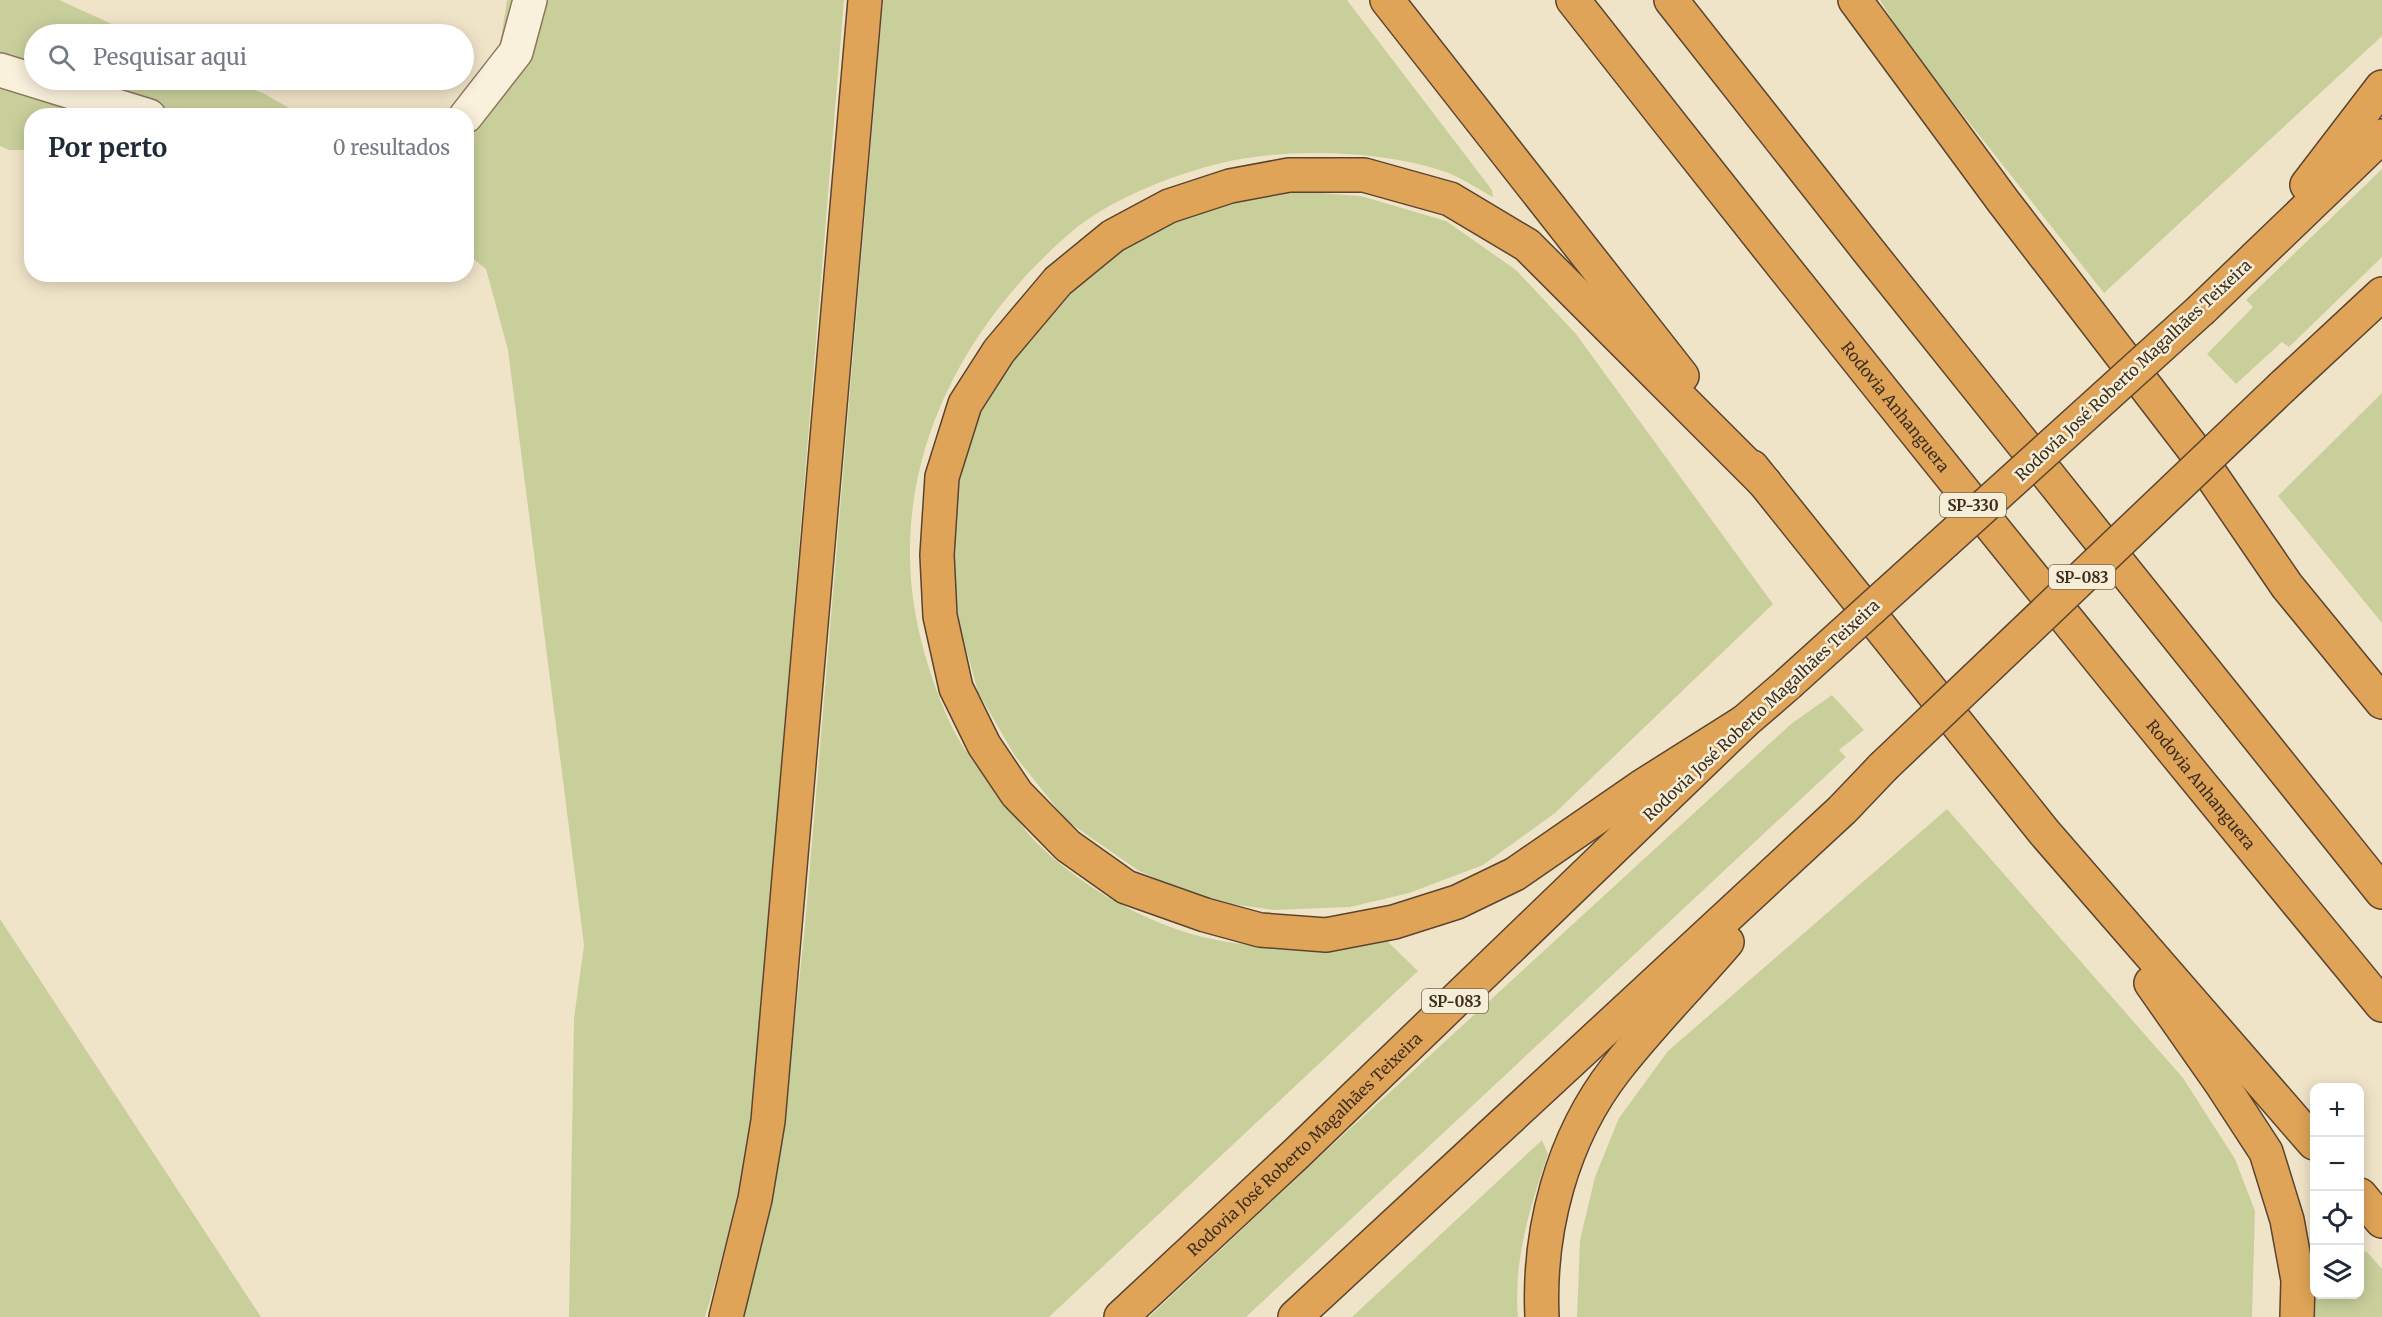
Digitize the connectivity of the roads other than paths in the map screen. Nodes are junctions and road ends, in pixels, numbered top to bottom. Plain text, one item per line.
1 (530, 0) edge
2 (865, 0) edge
3 (1387, 0) edge
4 (1573, 0) edge
5 (1671, 0) edge
6 (1838, 0) edge
7 (1855, 0) edge
8 (0, 70) edge
9 (24, 77) edge
10 (2382, 87) edge
11 (65, 90) edge
12 (123, 108) edge
13 (472, 108) edge
14 (2382, 136) edge
15 (2003, 201) junction
16 (2243, 269) junction
17 (2382, 294) edge
18 (2382, 303) edge
19 (2351, 324) junction
20 (1765, 483) junction
21 (2287, 586) junction
22 (2382, 684) edge
23 (2382, 702) edge
24 (1744, 722) junction
25 (1842, 810) junction
26 (2044, 832) junction
27 (2382, 892) edge
28 (2382, 1005) edge
29 (2310, 1138) edge
30 (2364, 1200) edge
31 (2382, 1221) edge
32 (726, 1317) edge
33 (1121, 1317) edge
34 (1295, 1317) edge
35 (1542, 1317) edge
36 (2297, 1317) edge

1 - 13 street
2 - 32 highway
3 - 20 highway
4 - 28 highway, Rodovia Anhanguera / SP-330
5 - 27 highway
6 - 15 highway
7 - 15 highway
8 - 9 street
10 - 16 highway
11 - 12 street
14 - 16 highway, Rodovia José Roberto Magalhães Teixeira / SP-083
15 - 21 highway
16 - 24 highway, Rodovia José Roberto Magalhães Teixeira / SP-083, bridge
17 - 19 highway, SP-083
18 - 19 highway
19 - 25 highway, SP-083, bridge
20 - 24 highway
20 - 26 highway
21 - 22 highway
21 - 23 highway
24 - 33 highway, Rodovia José Roberto Magalhães Teixeira / SP-083
25 - 34 highway, SP-083
25 - 35 highway
26 - 29 highway
26 - 36 highway
30 - 31 highway

